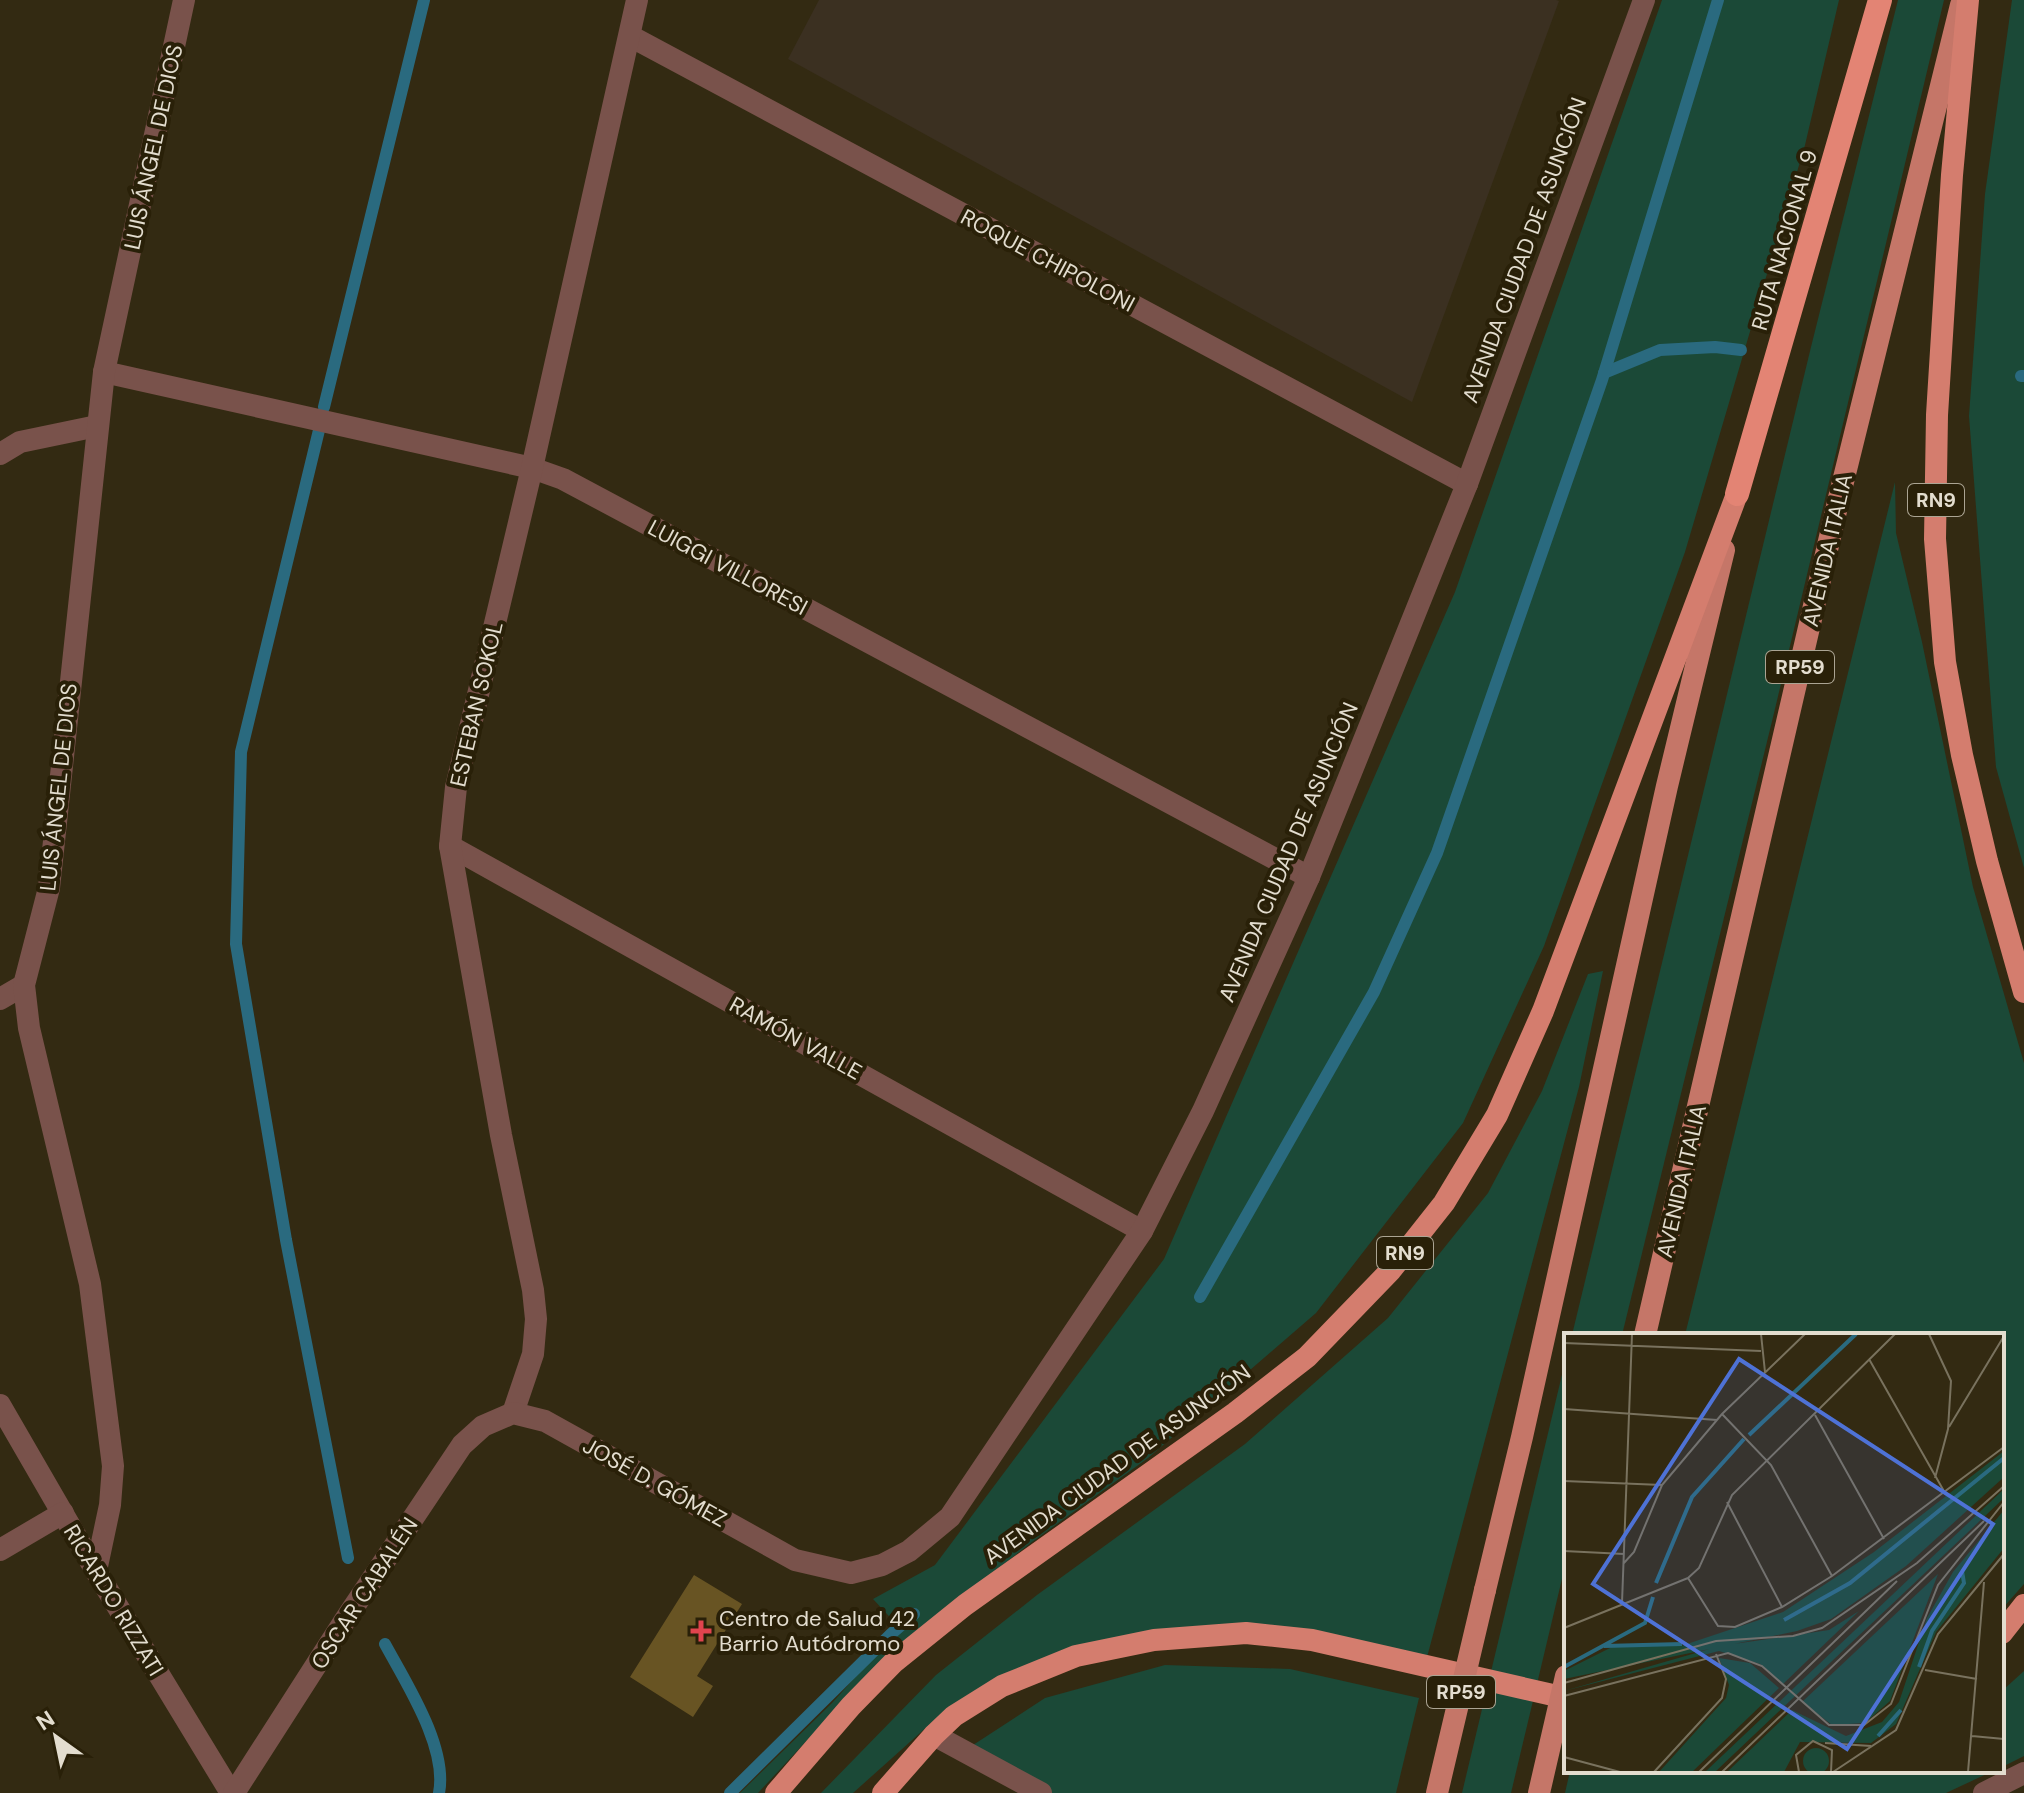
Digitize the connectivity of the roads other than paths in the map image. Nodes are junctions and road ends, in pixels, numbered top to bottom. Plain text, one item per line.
1 (184, 0) edge
2 (637, 0) edge
3 (1880, 0) edge
4 (1965, 0) edge
5 (1640, 1) edge
6 (630, 36) junction
7 (104, 372) junction
8 (97, 426) junction
9 (0, 454) edge
10 (532, 468) junction
11 (1467, 484) junction
12 (1737, 494) junction
13 (450, 846) junction
14 (1309, 877) junction
15 (24, 985) junction
16 (2024, 992) edge
17 (0, 999) edge
18 (1142, 1231) junction
19 (1645, 1333) edge
20 (0, 1405) edge
21 (513, 1413) junction
22 (63, 1513) junction
23 (0, 1550) edge
24 (795, 1560) joint
25 (96, 1571) junction
26 (2024, 1605) edge
27 (2004, 1630) edge
28 (1564, 1685) edge
29 (1564, 1698) edge
30 (934, 1735) junction
31 (2024, 1773) edge
32 (233, 1793) edge
33 (776, 1793) edge
34 (883, 1793) edge
35 (1041, 1793) edge
36 (1437, 1793) edge
37 (1539, 1793) edge
38 (1984, 1793) edge

1 - 7 street, LUIS ÁNGEL DE DIOS
2 - 6 street, ESTEBAN SOKOL
3 - 12 highway, RUTA NACIONAL 9 / RN9
4 - 16 highway, RN9
4 - 19 main road, AVENIDA ITALIA / RP59
5 - 11 street, AVENIDA CIUDAD DE ASUNCIÓN
6 - 10 street, ESTEBAN SOKOL
6 - 11 street, ROQUE CHIPOLONI
7 - 8 street, LUIS ÁNGEL DE DIOS
7 - 10 street, LUIGGI VILLORESI
8 - 9 street
8 - 15 street, LUIS ÁNGEL DE DIOS
10 - 13 street, ESTEBAN SOKOL
10 - 14 street, LUIGGI VILLORESI
11 - 14 street, AVENIDA CIUDAD DE ASUNCIÓN
12 - 33 highway, AVENIDA CIUDAD DE ASUNCIÓN / RN9
12 - 36 main road, RP59, bridge
13 - 18 street, RAMÓN VALLE
13 - 21 street, ESTEBAN SOKOL
14 - 18 street, AVENIDA CIUDAD DE ASUNCIÓN
15 - 17 street
15 - 25 street, LUIS ÁNGEL DE DIOS
18 - 24 street, AVENIDA CIUDAD DE ASUNCIÓN
20 - 22 street, RICARDO RIZZATI
21 - 24 street, JOSÉ D. GÓMEZ
21 - 32 street, OSCAR CABALÉN
22 - 23 street
22 - 25 street, RICARDO RIZZATI
25 - 32 street, RICARDO RIZZATI
26 - 27 highway
28 - 37 main road, bridge
29 - 30 highway
30 - 34 highway
30 - 35 street
31 - 38 street

